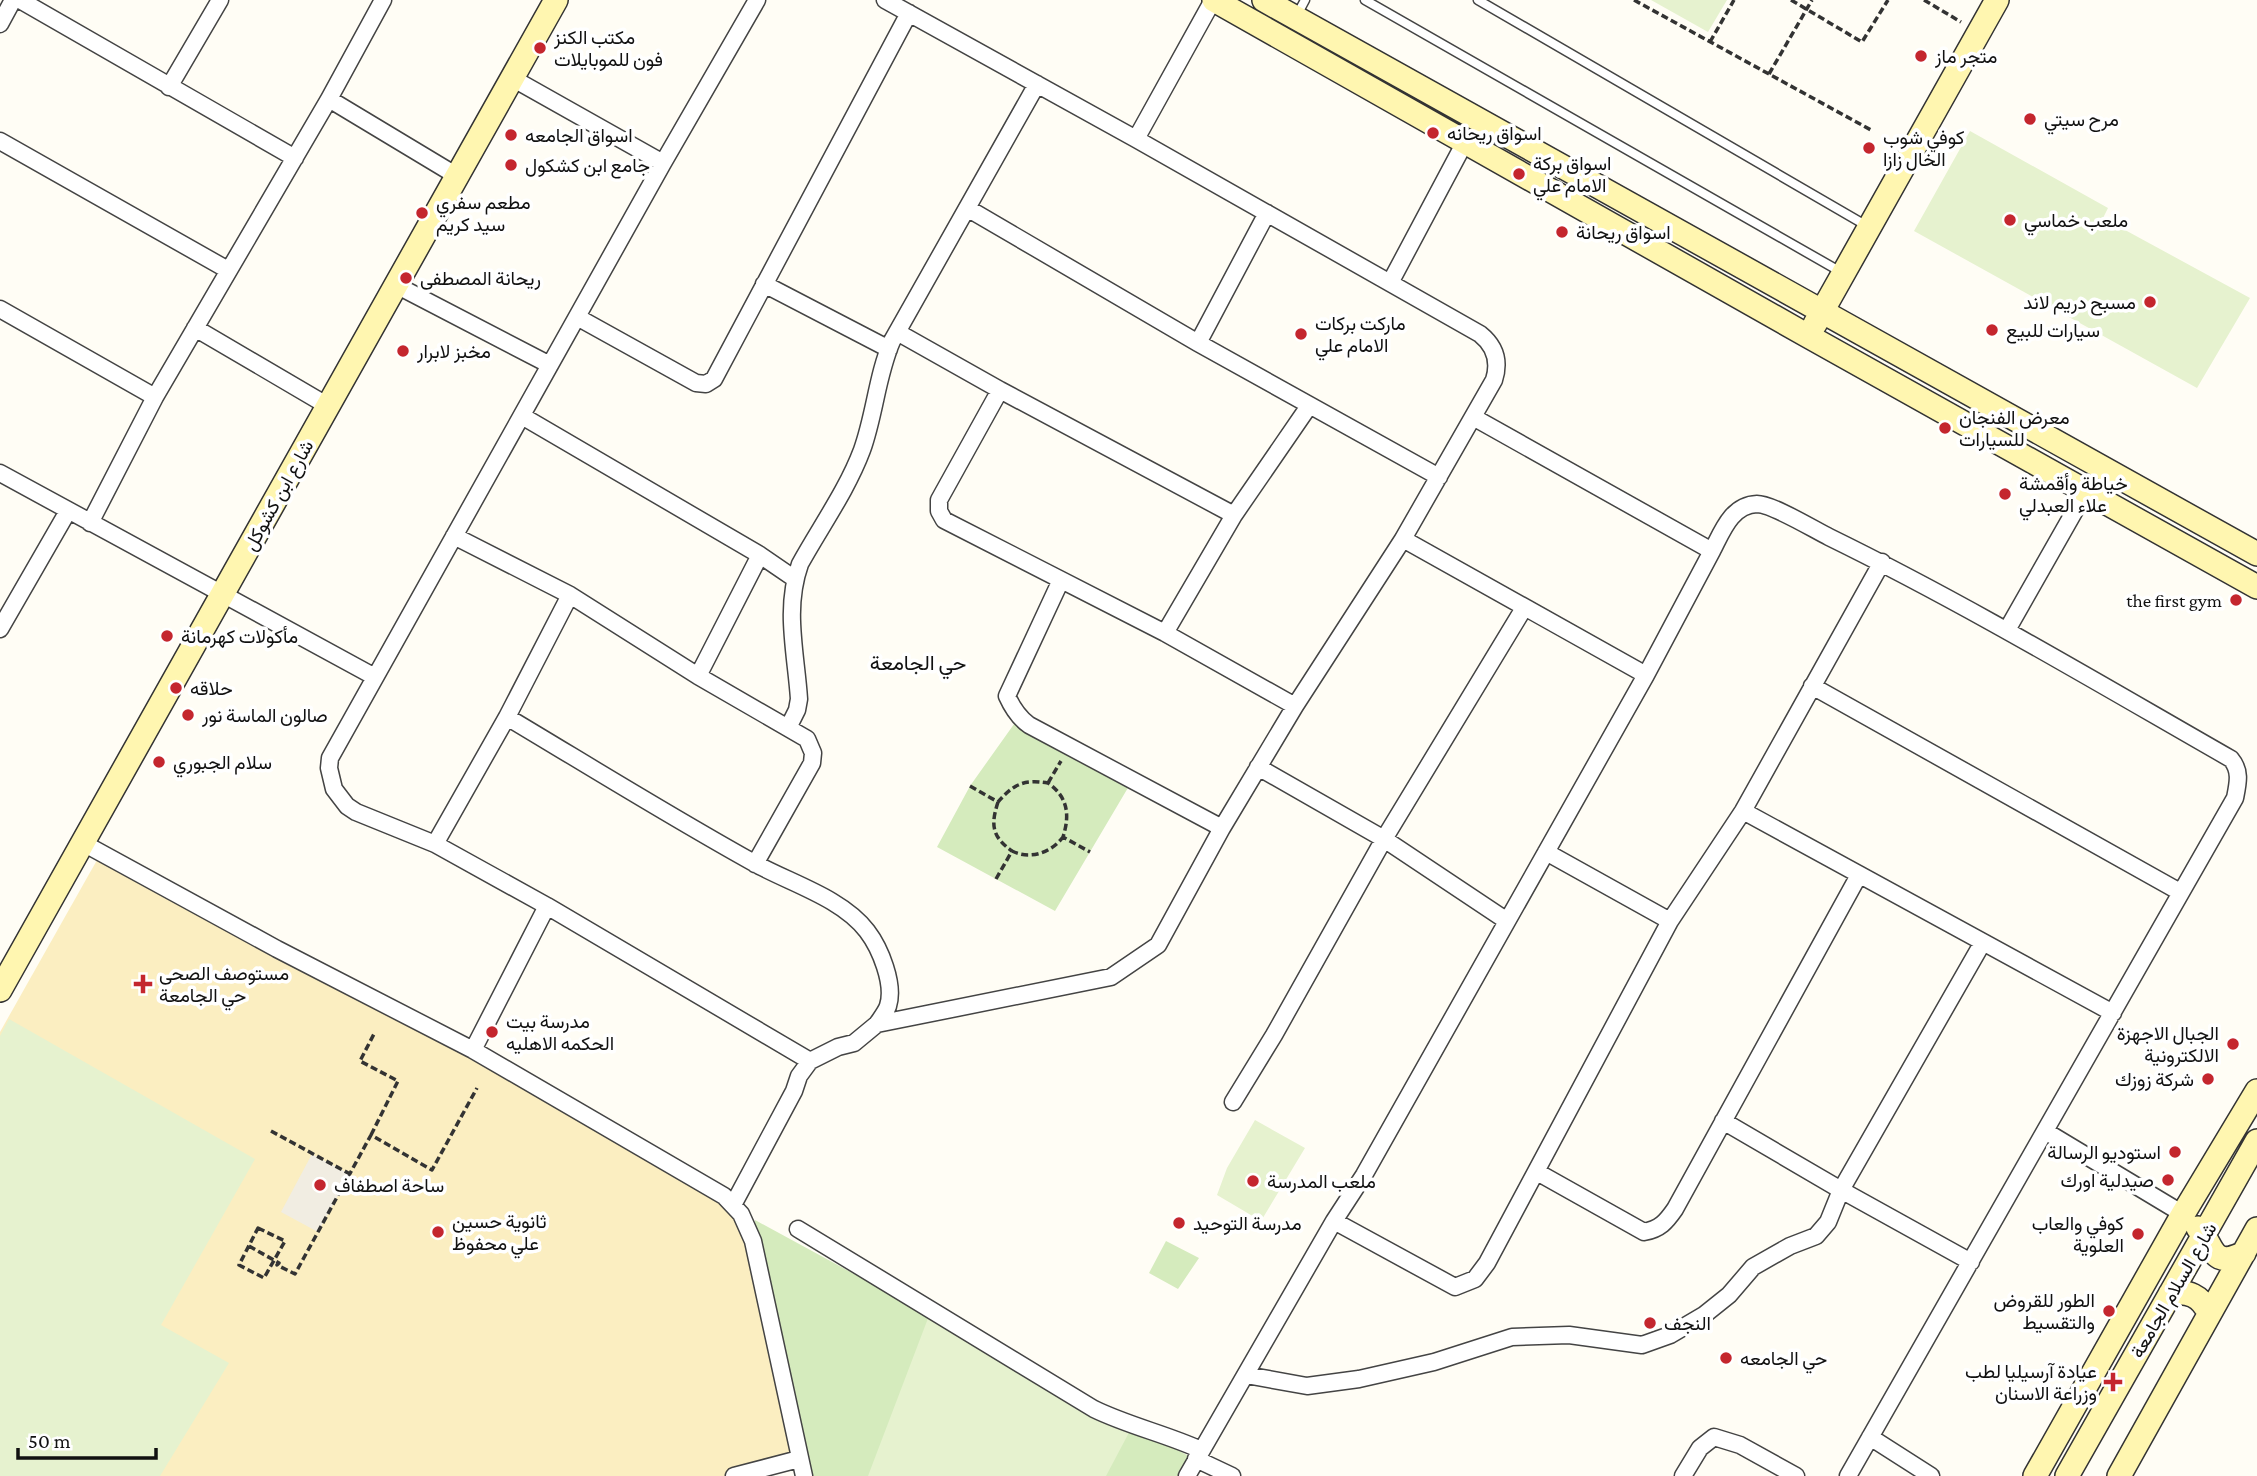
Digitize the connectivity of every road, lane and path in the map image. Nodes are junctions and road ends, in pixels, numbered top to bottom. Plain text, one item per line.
1 (13, 0) edge
2 (20, 0) edge
3 (220, 0) edge
4 (383, 0) edge
5 (757, 0) edge
6 (885, 0) edge
7 (1213, 0) edge
8 (1264, 0) edge
9 (1365, 0) edge
10 (1478, 0) edge
11 (1634, 0) edge
12 (1734, 0) edge
13 (1791, 0) edge
14 (1812, 0) edge
15 (1888, 0) edge
16 (1924, 0) edge
17 (1997, 0) edge
18 (553, 1) edge
19 (1301, 9) edge
20 (1807, 9) junction
21 (909, 13) junction
22 (0, 24) edge
23 (1979, 33) junction
24 (1710, 42) junction
25 (1769, 74) junction
26 (512, 78) junction
27 (1037, 84) junction
28 (169, 87) junction
29 (329, 99) junction
30 (1871, 130) dead end
31 (1136, 139) junction
32 (0, 141) edge
33 (1465, 142) junction
34 (295, 158) junction
35 (663, 163) junction
36 (457, 176) junction
37 (967, 208) junction
38 (1267, 213) junction
39 (1869, 227) junction
40 (228, 270) junction
41 (1843, 273) junction
42 (1390, 283) junction
43 (764, 284) junction
44 (396, 285) junction
45 (0, 309) edge
46 (1821, 312) junction
47 (576, 317) junction
48 (195, 328) junction
49 (897, 332) junction
50 (1808, 336) junction
51 (1198, 343) junction
52 (888, 349) junction
53 (550, 365) junction
54 (1000, 390) junction
55 (155, 397) junction
56 (328, 406) junction
57 (1309, 406) junction
58 (522, 416) junction
59 (1473, 418) junction
60 (0, 472) edge
61 (1439, 477) junction
62 (2086, 491) junction
63 (68, 511) junction
64 (1234, 515) junction
65 (90, 523) junction
66 (454, 536) junction
67 (1403, 539) junction
68 (1712, 551) junction
69 (2257, 554) edge
70 (760, 555) junction
71 (1882, 562) junction
72 (795, 579) junction
73 (1061, 580) junction
74 (2257, 587) edge
75 (222, 595) junction
76 (570, 595) junction
77 (1524, 608) junction
78 (0, 629) edge
79 (2007, 630) junction
80 (1165, 634) junction
81 (1646, 675) junction
82 (698, 676) junction
83 (375, 677) junction
84 (1812, 686) junction
85 (1295, 706) junction
86 (507, 717) junction
87 (788, 728) junction
88 (1069, 746) junction
89 (1258, 767) junction
90 (1048, 783) junction
91 (970, 786) dead end
92 (998, 802) junction
93 (1743, 811) junction
94 (1222, 828) junction
95 (1063, 837) junction
96 (1384, 839) junction
97 (83, 843) junction
98 (435, 844) junction
99 (1012, 851) junction
100 (1090, 852) dead end
101 (1546, 852) junction
102 (755, 864) junction
103 (1859, 875) junction
104 (996, 879) dead end
105 (2180, 892) junction
106 (547, 906) junction
107 (1670, 920) junction
108 (1507, 921) junction
109 (1983, 942) junction
110 (3, 977) edge
111 (2113, 1013) junction
112 (877, 1024) junction
113 (375, 1032) dead end
114 (472, 1050) junction
115 (810, 1061) junction
116 (477, 1088) dead end
117 (2257, 1091) edge
118 (1233, 1102) dead end
119 (1723, 1121) junction
120 (271, 1131) dead end
121 (2045, 1131) junction
122 (371, 1135) junction
123 (2257, 1141) edge
124 (1537, 1172) junction
125 (350, 1174) junction
126 (1841, 1190) junction
127 (733, 1205) junction
128 (2183, 1214) junction
129 (1334, 1221) junction
130 (798, 1229) dead end
131 (2257, 1229) edge
132 (2205, 1235) junction
133 (249, 1247) junction
134 (2244, 1253) junction
135 (274, 1261) junction
136 (1971, 1262) junction
137 (2170, 1294) junction
138 (2209, 1313) junction
139 (1246, 1375) junction
140 (1870, 1437) junction
141 (1199, 1455) junction
142 (799, 1459) junction
143 (734, 1476) edge
144 (804, 1476) edge
145 (1187, 1476) edge
146 (1232, 1476) edge
147 (1683, 1476) edge
148 (1796, 1476) edge
149 (1848, 1476) edge
150 (1931, 1476) edge
151 (2035, 1476) edge
152 (2067, 1476) edge
153 (2119, 1476) edge

1 - 22 street
2 - 28 street
3 - 28 street
4 - 29 street
5 - 35 street
6 - 21 street
7 - 31 street
7 - 33 street
8 - 19 street
9 - 41 lane
10 - 39 lane
11 - 24 path
12 - 24 path
13 - 20 path
14 - 20 path
15 - 20 path
16 - 23 path
17 - 23 street
18 - 26 street, شارع ابن كشوكل
19 - 46 street
20 - 25 path
21 - 27 street
21 - 43 street
23 - 39 street
24 - 25 path
25 - 30 path
26 - 35 street
26 - 36 street, شارع ابن كشوكل
27 - 31 street
27 - 37 street
28 - 34 street
29 - 34 street
29 - 36 street
31 - 38 street
32 - 40 street
33 - 42 street
33 - 50 street
34 - 40 street
35 - 47 street
36 - 44 street, شارع ابن كشوكل
37 - 49 street
37 - 51 street
38 - 42 street
38 - 51 street
39 - 41 street
40 - 48 street
41 - 46 street
42 - 59 street
43 - 47 street
43 - 52 street
44 - 53 street
44 - 56 street, شارع ابن كشوكل
45 - 55 street
46 - 50 street
46 - 69 street
47 - 53 street
48 - 55 street
48 - 56 street
49 - 52 street
49 - 54 street
50 - 62 street
51 - 57 street
52 - 72 street
53 - 58 street
54 - 64 street
54 - 73 street
55 - 65 street
56 - 75 street, شارع ابن كشوكل
57 - 61 street
57 - 64 street
58 - 66 street
58 - 70 street
59 - 61 street
59 - 68 street
60 - 63 street
61 - 67 street
62 - 74 street
62 - 79 street
63 - 65 street
63 - 78 street
64 - 80 street
65 - 75 street
66 - 76 street
66 - 83 street
67 - 77 street
67 - 85 street
68 - 71 street
68 - 81 street
70 - 72 street
70 - 82 street
71 - 79 street
71 - 84 street
72 - 87 street
73 - 80 street
73 - 88 street
75 - 83 street
75 - 97 street, شارع ابن كشوكل
76 - 82 street
76 - 86 street
77 - 81 street
77 - 96 street
79 - 105 street
80 - 85 street
81 - 101 street
82 - 87 street
83 - 98 street
84 - 93 street
84 - 105 street
85 - 89 street
86 - 98 street
86 - 102 street
87 - 102 street
88 - 90 path
88 - 94 street
89 - 94 street
89 - 96 street
90 - 92 path
90 - 95 path
91 - 92 path
92 - 99 path
93 - 103 street
93 - 107 street
94 - 112 street
95 - 99 path
95 - 100 path
96 - 108 street
96 - 118 street
97 - 110 street, شارع ابن كشوكل
97 - 114 street
98 - 106 street
99 - 104 path
101 - 107 street
101 - 108 street
102 - 112 street
103 - 109 street
103 - 119 street
105 - 111 street
106 - 114 street
106 - 115 street
107 - 124 street
108 - 129 street
109 - 111 street
109 - 126 street
111 - 121 street
112 - 115 street
113 - 122 path
114 - 127 street
115 - 127 street
116 - 122 path
117 - 128 street
119 - 124 street
119 - 126 street
120 - 125 path
121 - 128 street
121 - 136 street
122 - 125 path
123 - 132 street, شارع السلام الجامعة
124 - 129 street
125 - 135 path
126 - 136 street
126 - 139 street
127 - 142 street
128 - 132 street
128 - 151 street
129 - 139 street
130 - 141 street
131 - 134 street
132 - 134 street
132 - 137 street, شارع السلام الجامعة
133 - 135 path
133 - 135 path
133 - 135 path
134 - 138 street
136 - 140 street
137 - 138 street
137 - 152 street, شارع السلام الجامعة
138 - 153 street
139 - 141 street
140 - 149 street
140 - 150 street
141 - 145 street
141 - 146 street
142 - 143 street
142 - 144 street
147 - 148 street

